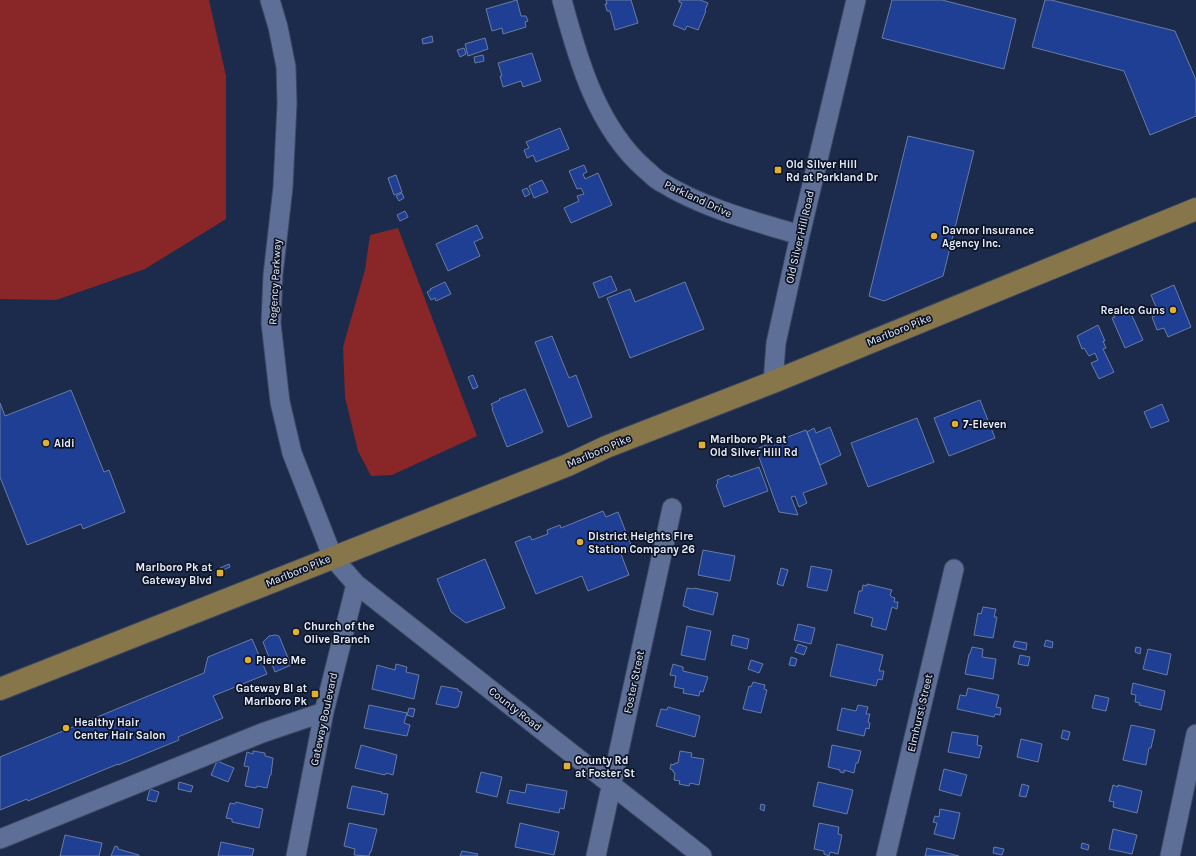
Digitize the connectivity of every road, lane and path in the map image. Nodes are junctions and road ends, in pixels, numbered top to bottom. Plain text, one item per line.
1 (270, 0) edge
2 (562, 0) edge
3 (856, 0) edge
4 (1196, 209) edge
5 (800, 235) junction
6 (773, 382) junction
7 (672, 508) dead end
8 (333, 558) junction
9 (954, 569) dead end
10 (356, 584) junction
11 (0, 689) edge
12 (324, 712) junction
13 (1196, 734) edge
14 (611, 784) junction
15 (0, 839) edge
16 (296, 856) edge
17 (596, 856) edge
18 (702, 856) edge
19 (886, 856) edge
20 (1170, 856) edge

1 - 8 street, Regency Parkway
2 - 5 street, Parkland Drive
3 - 5 street, Old Silver Hill Road
4 - 6 main road, Marlboro Pike
5 - 6 street, Old Silver Hill Road
6 - 8 main road, Marlboro Pike
7 - 14 street, Foster Street
8 - 10 street, County Road
8 - 11 main road, Marlboro Pike
9 - 19 street, Elmhurst Street
10 - 12 street, Gateway Boulevard
10 - 14 street, County Road
12 - 15 street
12 - 16 street, Gateway Boulevard
13 - 20 street
14 - 17 street, Foster Street
14 - 18 street, County Road

